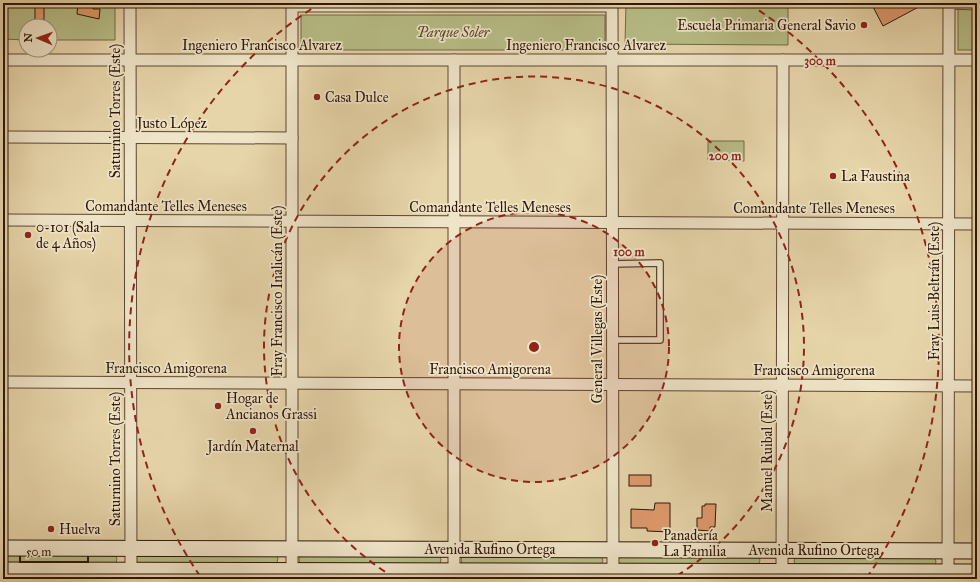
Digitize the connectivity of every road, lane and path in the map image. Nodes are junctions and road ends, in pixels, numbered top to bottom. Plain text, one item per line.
1 (130, 3) edge
2 (950, 3) edge
3 (977, 4) edge
4 (292, 5) edge
5 (612, 5) edge
6 (3, 60) edge
7 (130, 60) junction
8 (292, 60) junction
9 (454, 60) junction
10 (612, 60) junction
11 (783, 60) junction
12 (949, 60) junction
13 (977, 60) edge
14 (3, 137) edge
15 (130, 138) junction
16 (292, 138) junction
17 (3, 220) edge
18 (130, 221) junction
19 (292, 221) junction
20 (454, 222) junction
21 (612, 222) junction
22 (783, 223) junction
23 (949, 224) junction
24 (977, 224) edge
25 (612, 264) junction
26 (612, 340) junction
27 (3, 382) edge
28 (130, 383) junction
29 (292, 384) junction
30 (454, 384) junction
31 (612, 384) junction
32 (782, 385) junction
33 (949, 386) junction
34 (977, 386) edge
35 (3, 548) edge
36 (131, 548) junction
37 (292, 549) junction
38 (454, 549) junction
39 (612, 550) junction
40 (782, 550) junction
41 (948, 551) junction
42 (977, 551) edge
43 (3, 570) edge
44 (977, 572) edge
45 (131, 575) edge
46 (292, 575) edge
47 (454, 575) edge
48 (613, 575) edge
49 (782, 575) edge
50 (948, 575) edge

1 - 7 street, Saturnino Torres (Este)
2 - 3 street
2 - 12 street, Fray Luis Beltrán (Este)
4 - 5 street
4 - 8 street, Fray Francisco Inalicán (Este)
5 - 10 street, General Villegas (Este)
6 - 7 street, Ingeniero Francisco Alvarez
7 - 8 street, Ingeniero Francisco Alvarez
7 - 15 street, Saturnino Torres (Este)
8 - 9 street, Ingeniero Francisco Alvarez
8 - 16 street, Fray Francisco Inalicán (Este)
9 - 10 street, Ingeniero Francisco Alvarez
9 - 20 street
10 - 11 street, Ingeniero Francisco Alvarez
10 - 21 street, General Villegas (Este)
11 - 12 street, Ingeniero Francisco Alvarez
11 - 22 street, Manuel Ruibal (Este)
12 - 13 street, Ingeniero Francisco Alvarez
12 - 23 street, Fray Luis Beltrán (Este)
14 - 15 street, Justo López
15 - 16 street, Justo López
15 - 18 street, Saturnino Torres (Este)
16 - 19 street, Fray Francisco Inalicán (Este)
17 - 18 street, Comandante Telles Meneses
18 - 19 street, Comandante Telles Meneses
18 - 28 street, Saturnino Torres (Este)
19 - 20 street, Comandante Telles Meneses
19 - 29 street, Fray Francisco Inalicán (Este)
20 - 21 street, Comandante Telles Meneses
20 - 30 street
21 - 22 street, Comandante Telles Meneses
21 - 25 street, General Villegas (Este)
22 - 23 street, Comandante Telles Meneses
22 - 32 street, Manuel Ruibal (Este)
23 - 24 street, Comandante Telles Meneses
23 - 33 street, Fray Luis Beltrán (Este)
25 - 26 street, General Villegas (Este)
25 - 26 lane
26 - 31 street, General Villegas (Este)
27 - 28 street, Francisco Amigorena
28 - 29 street, Francisco Amigorena
28 - 36 street, Saturnino Torres (Este)
29 - 30 street, Francisco Amigorena
29 - 37 street, Fray Francisco Inalicán (Este)
30 - 31 street, Francisco Amigorena
30 - 38 street
31 - 32 street, Francisco Amigorena
31 - 39 street, General Villegas (Este)
32 - 33 street, Francisco Amigorena
32 - 40 street, Manuel Ruibal (Este)
33 - 34 street, Francisco Amigorena
33 - 41 street, Fray Luis Beltrán (Este)
35 - 36 main road, Avenida Rufino Ortega
36 - 37 main road, Avenida Rufino Ortega
36 - 45 street, Saturnino Torres (Este)
37 - 38 main road, Avenida Rufino Ortega
37 - 46 street, Fray Francisco Inalicán (Este)
38 - 39 main road, Avenida Rufino Ortega
38 - 47 street
39 - 40 main road, Avenida Rufino Ortega
39 - 48 street, General Villegas (Este)
40 - 41 main road, Avenida Rufino Ortega
40 - 49 street, Manuel Ruibal (Este)
41 - 42 main road, Avenida Rufino Ortega
41 - 50 street, Fray Luis Beltrán (Este)
43 - 45 main road, Avenida Rufino Ortega
44 - 50 main road, Avenida Rufino Ortega
45 - 46 main road, Avenida Rufino Ortega
46 - 47 main road, Avenida Rufino Ortega
47 - 48 main road, Avenida Rufino Ortega
48 - 49 main road, Avenida Rufino Ortega
49 - 50 main road, Avenida Rufino Ortega

